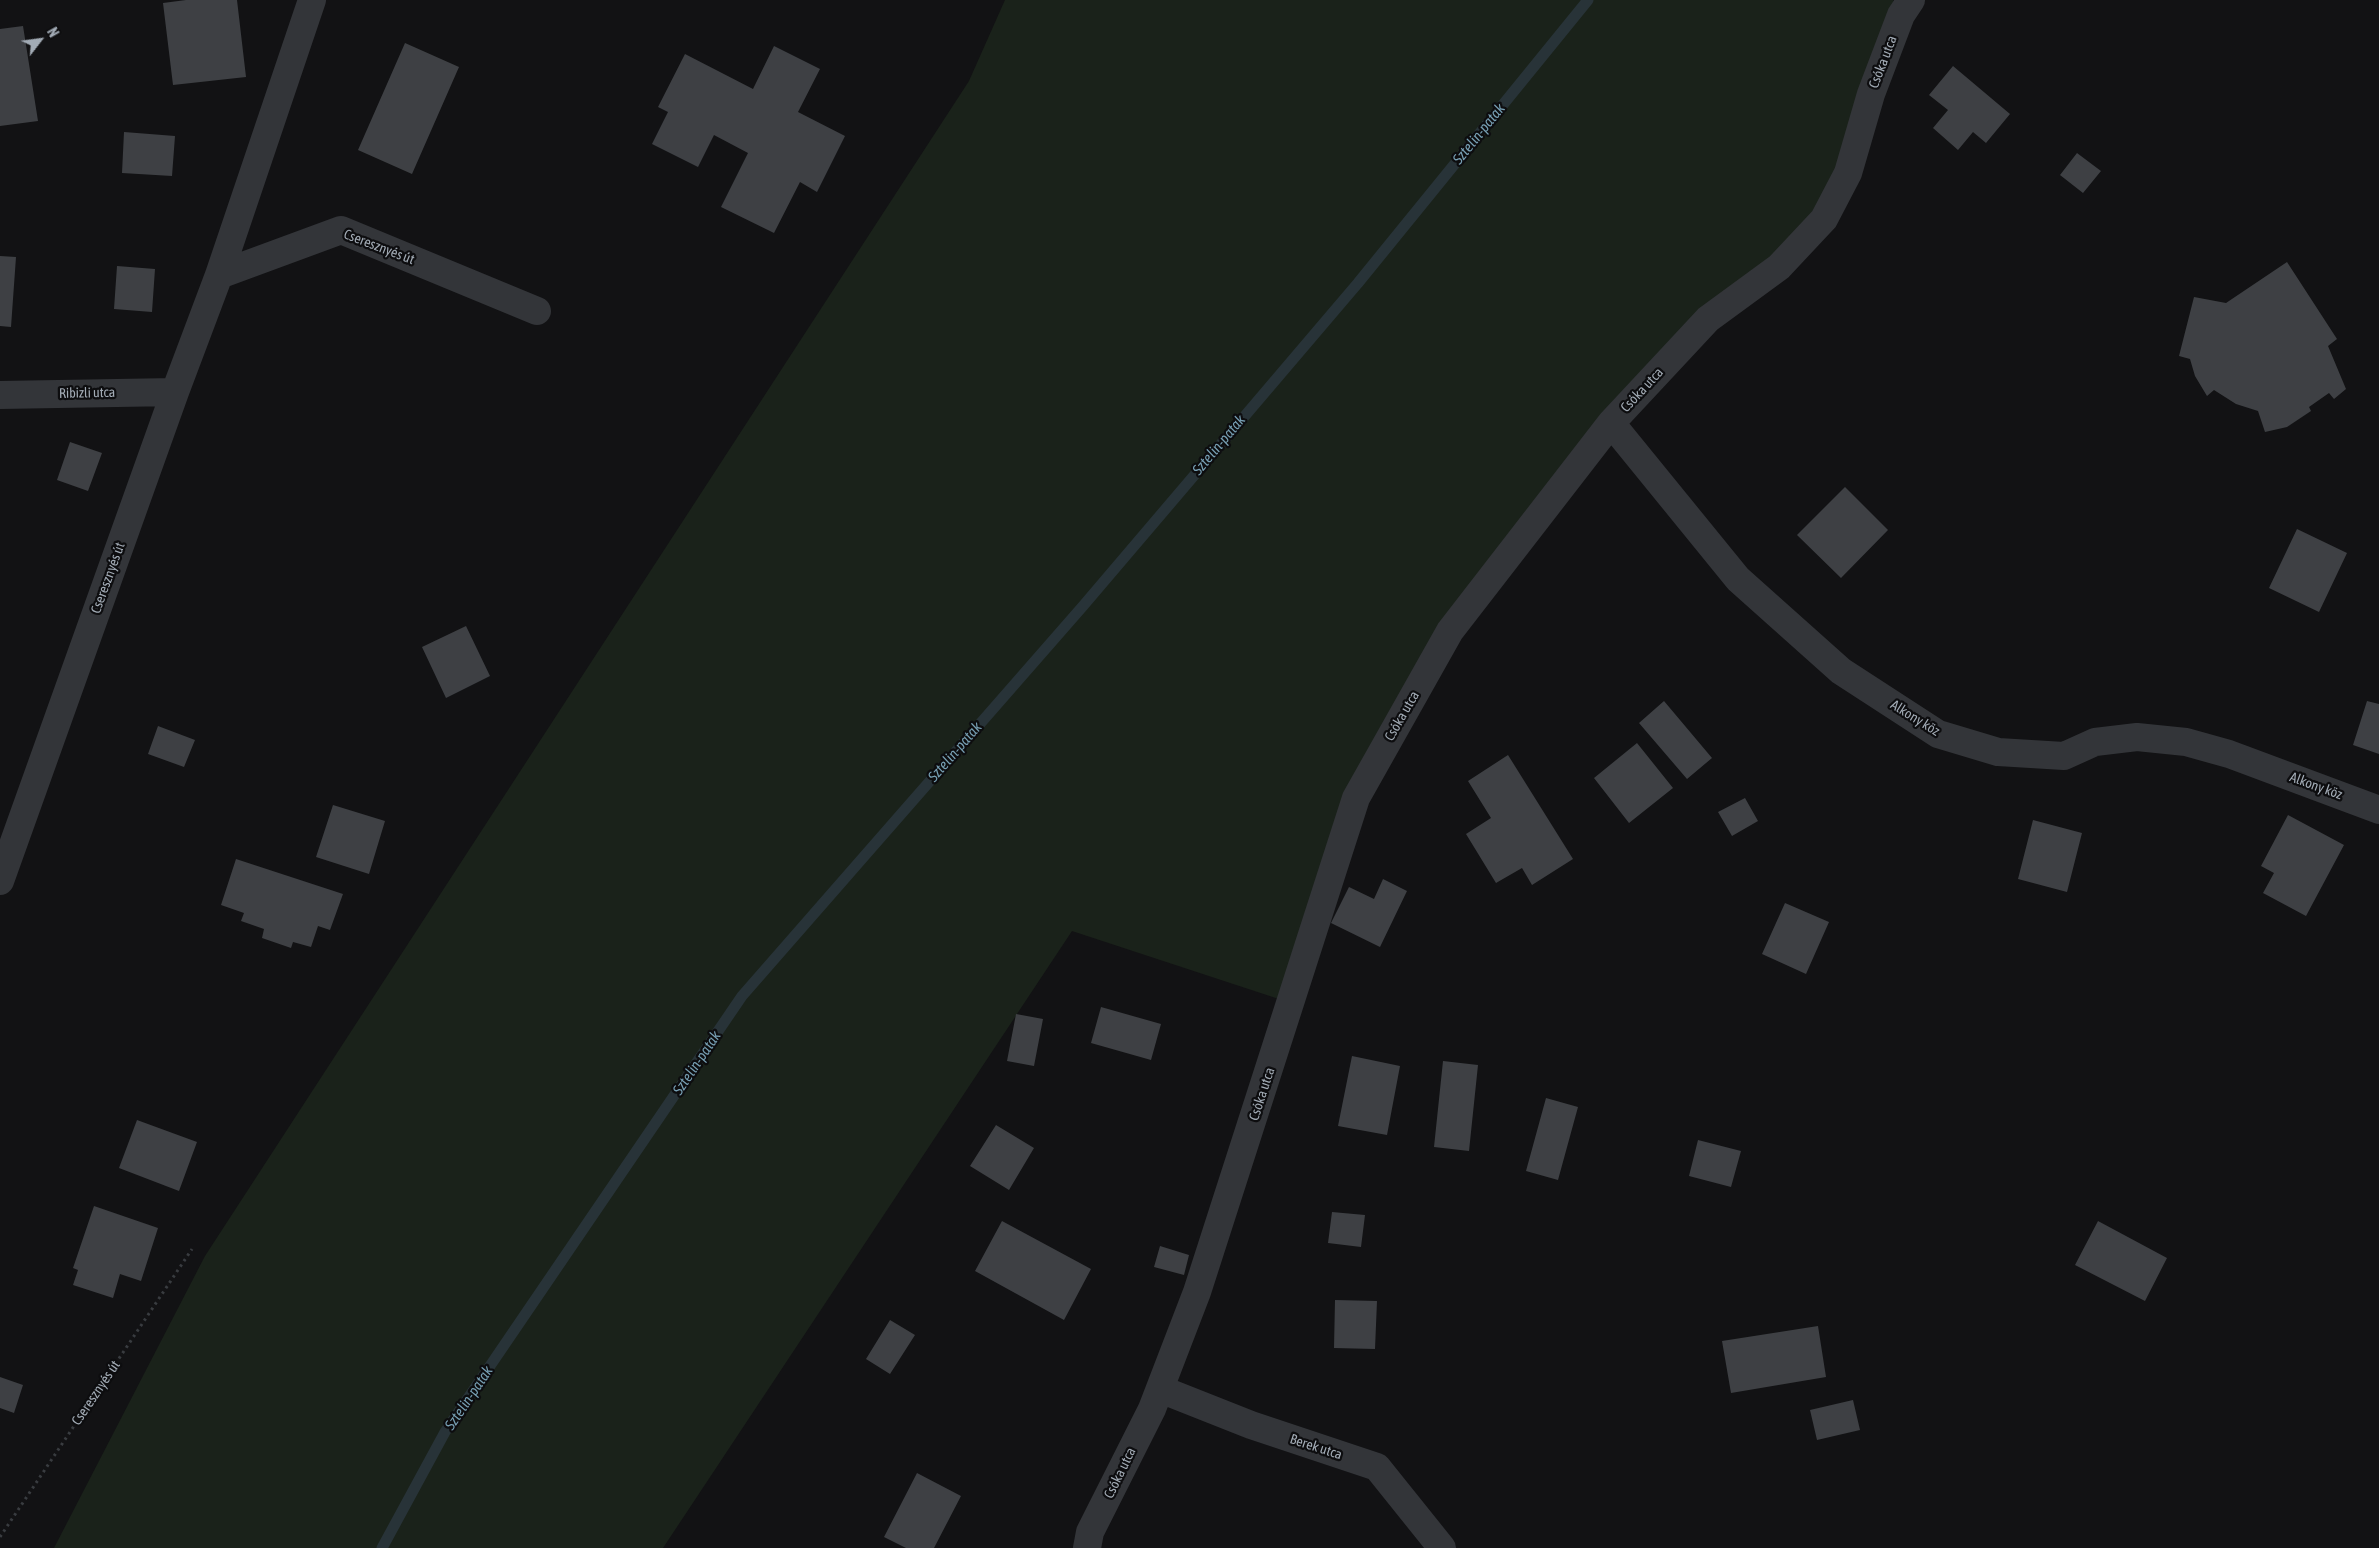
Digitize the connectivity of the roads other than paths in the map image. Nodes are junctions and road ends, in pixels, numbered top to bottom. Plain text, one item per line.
1 (312, 0) edge
2 (1911, 0) edge
3 (219, 275) junction
4 (537, 311) dead end
5 (175, 392) junction
6 (0, 395) edge
7 (1611, 423) junction
8 (2379, 810) edge
9 (0, 881) edge
10 (1160, 1389) junction
11 (1087, 1548) edge
12 (1442, 1548) edge

1 - 3 street, Cseresznyés út
2 - 7 street, Csóka utca
3 - 4 street, Cseresznyés út
3 - 5 street, Cseresznyés út
5 - 6 street, Ribizli utca
5 - 9 street, Cseresznyés út
7 - 8 street, Alkony köz
7 - 10 street, Csóka utca
10 - 11 street, Csóka utca
10 - 12 street, Berek utca

